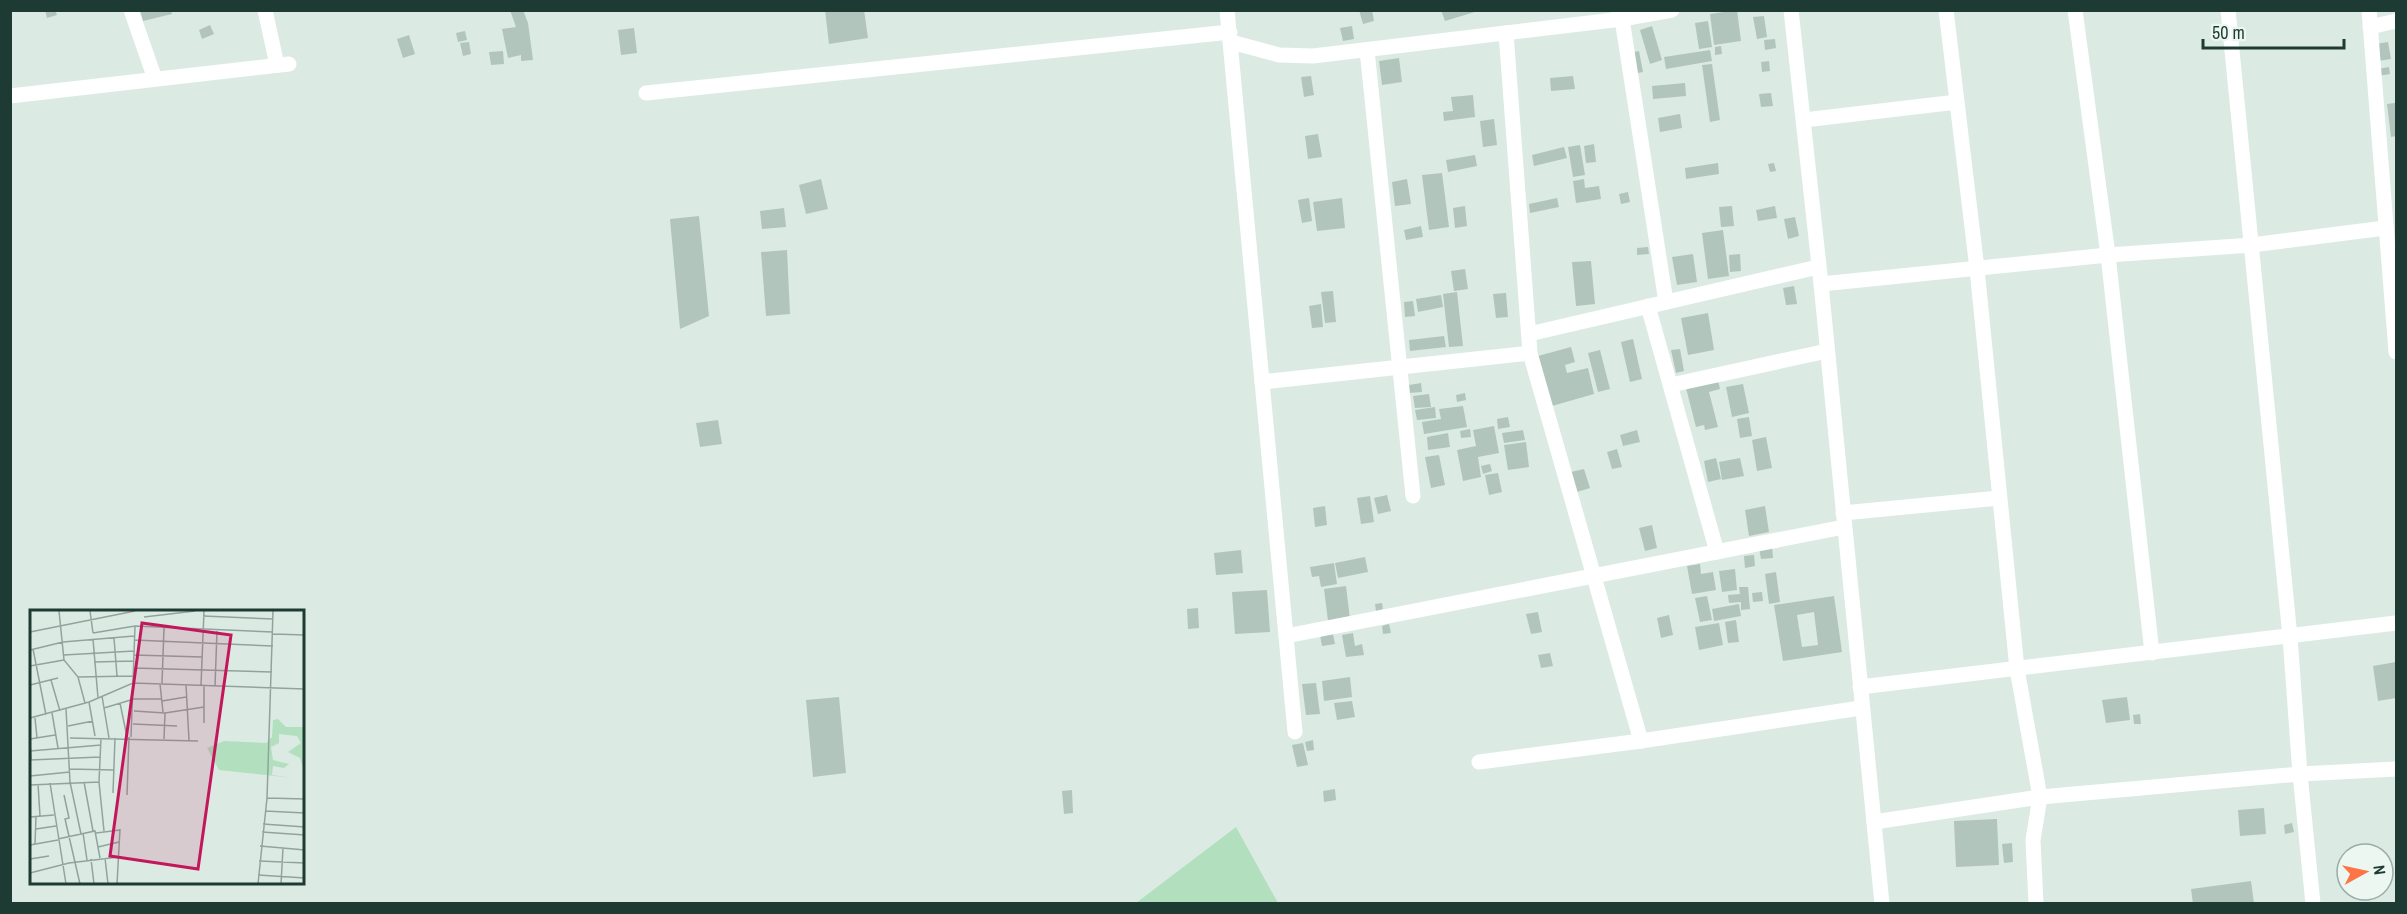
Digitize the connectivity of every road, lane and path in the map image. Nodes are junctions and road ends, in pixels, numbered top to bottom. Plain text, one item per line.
1 (131, 10) edge
2 (265, 10) edge
3 (1227, 10) edge
4 (1672, 10) edge
5 (1791, 10) edge
6 (1946, 10) edge
7 (2075, 10) edge
8 (2228, 10) edge
9 (2369, 10) edge
10 (1620, 15) edge
11 (2397, 21) edge
12 (2370, 27) junction
13 (1506, 33) junction
14 (1230, 37) junction
15 (1367, 50) junction
16 (155, 79) junction
17 (646, 93) dead end
18 (10, 96) edge
19 (1957, 102) junction
20 (1804, 120) junction
21 (2385, 228) junction
22 (2252, 245) junction
23 (2108, 255) junction
24 (1818, 267) junction
25 (1977, 269) junction
26 (1821, 284) junction
27 (1666, 302) junction
28 (1648, 306) junction
29 (1529, 333) junction
30 (1827, 351) junction
31 (2397, 352) edge
32 (1530, 353) junction
33 (1400, 367) junction
34 (1262, 382) junction
35 (1671, 385) junction
36 (1413, 496) dead end
37 (1999, 498) junction
38 (1843, 520) junction
39 (1717, 552) junction
40 (1594, 576) junction
41 (2397, 623) edge
42 (1286, 636) junction
43 (2290, 637) junction
44 (2152, 653) junction
45 (2017, 669) junction
46 (1860, 687) junction
47 (1861, 708) junction
48 (1295, 732) dead end
49 (1641, 741) junction
50 (1479, 762) dead end
51 (2397, 769) edge
52 (2300, 774) junction
53 (2040, 797) junction
54 (1874, 822) junction
55 (1882, 903) edge
56 (2036, 903) edge
57 (2313, 903) edge

1 - 16 street
2 - 16 street
3 - 14 street
4 - 10 street
5 - 20 street
6 - 19 street
7 - 23 street
8 - 22 street
9 - 12 street
10 - 13 street
10 - 27 street
11 - 12 street
12 - 21 street
13 - 15 street
13 - 29 street
14 - 15 street
14 - 17 street
14 - 34 street
15 - 33 street
16 - 18 street
19 - 20 street
19 - 25 street
20 - 24 street
21 - 22 street
21 - 31 street
22 - 23 street
22 - 43 street
23 - 25 street
23 - 44 street
24 - 26 street
24 - 27 street
25 - 26 street
25 - 37 street
26 - 30 street
27 - 28 street
28 - 29 street
28 - 35 street
29 - 32 street
30 - 35 street
30 - 38 street
32 - 33 street
32 - 40 street
33 - 34 street
33 - 36 street
34 - 42 street
35 - 39 street
37 - 38 street
37 - 45 street
38 - 39 street
38 - 46 street
39 - 40 street
40 - 42 street
40 - 49 street
41 - 43 street
42 - 48 street
43 - 44 street
43 - 52 street
44 - 45 street
45 - 46 street
45 - 53 street
46 - 47 street
47 - 49 street
47 - 54 street
49 - 50 street
51 - 52 street
52 - 53 street
52 - 57 street
53 - 54 street
53 - 56 street
54 - 55 street

